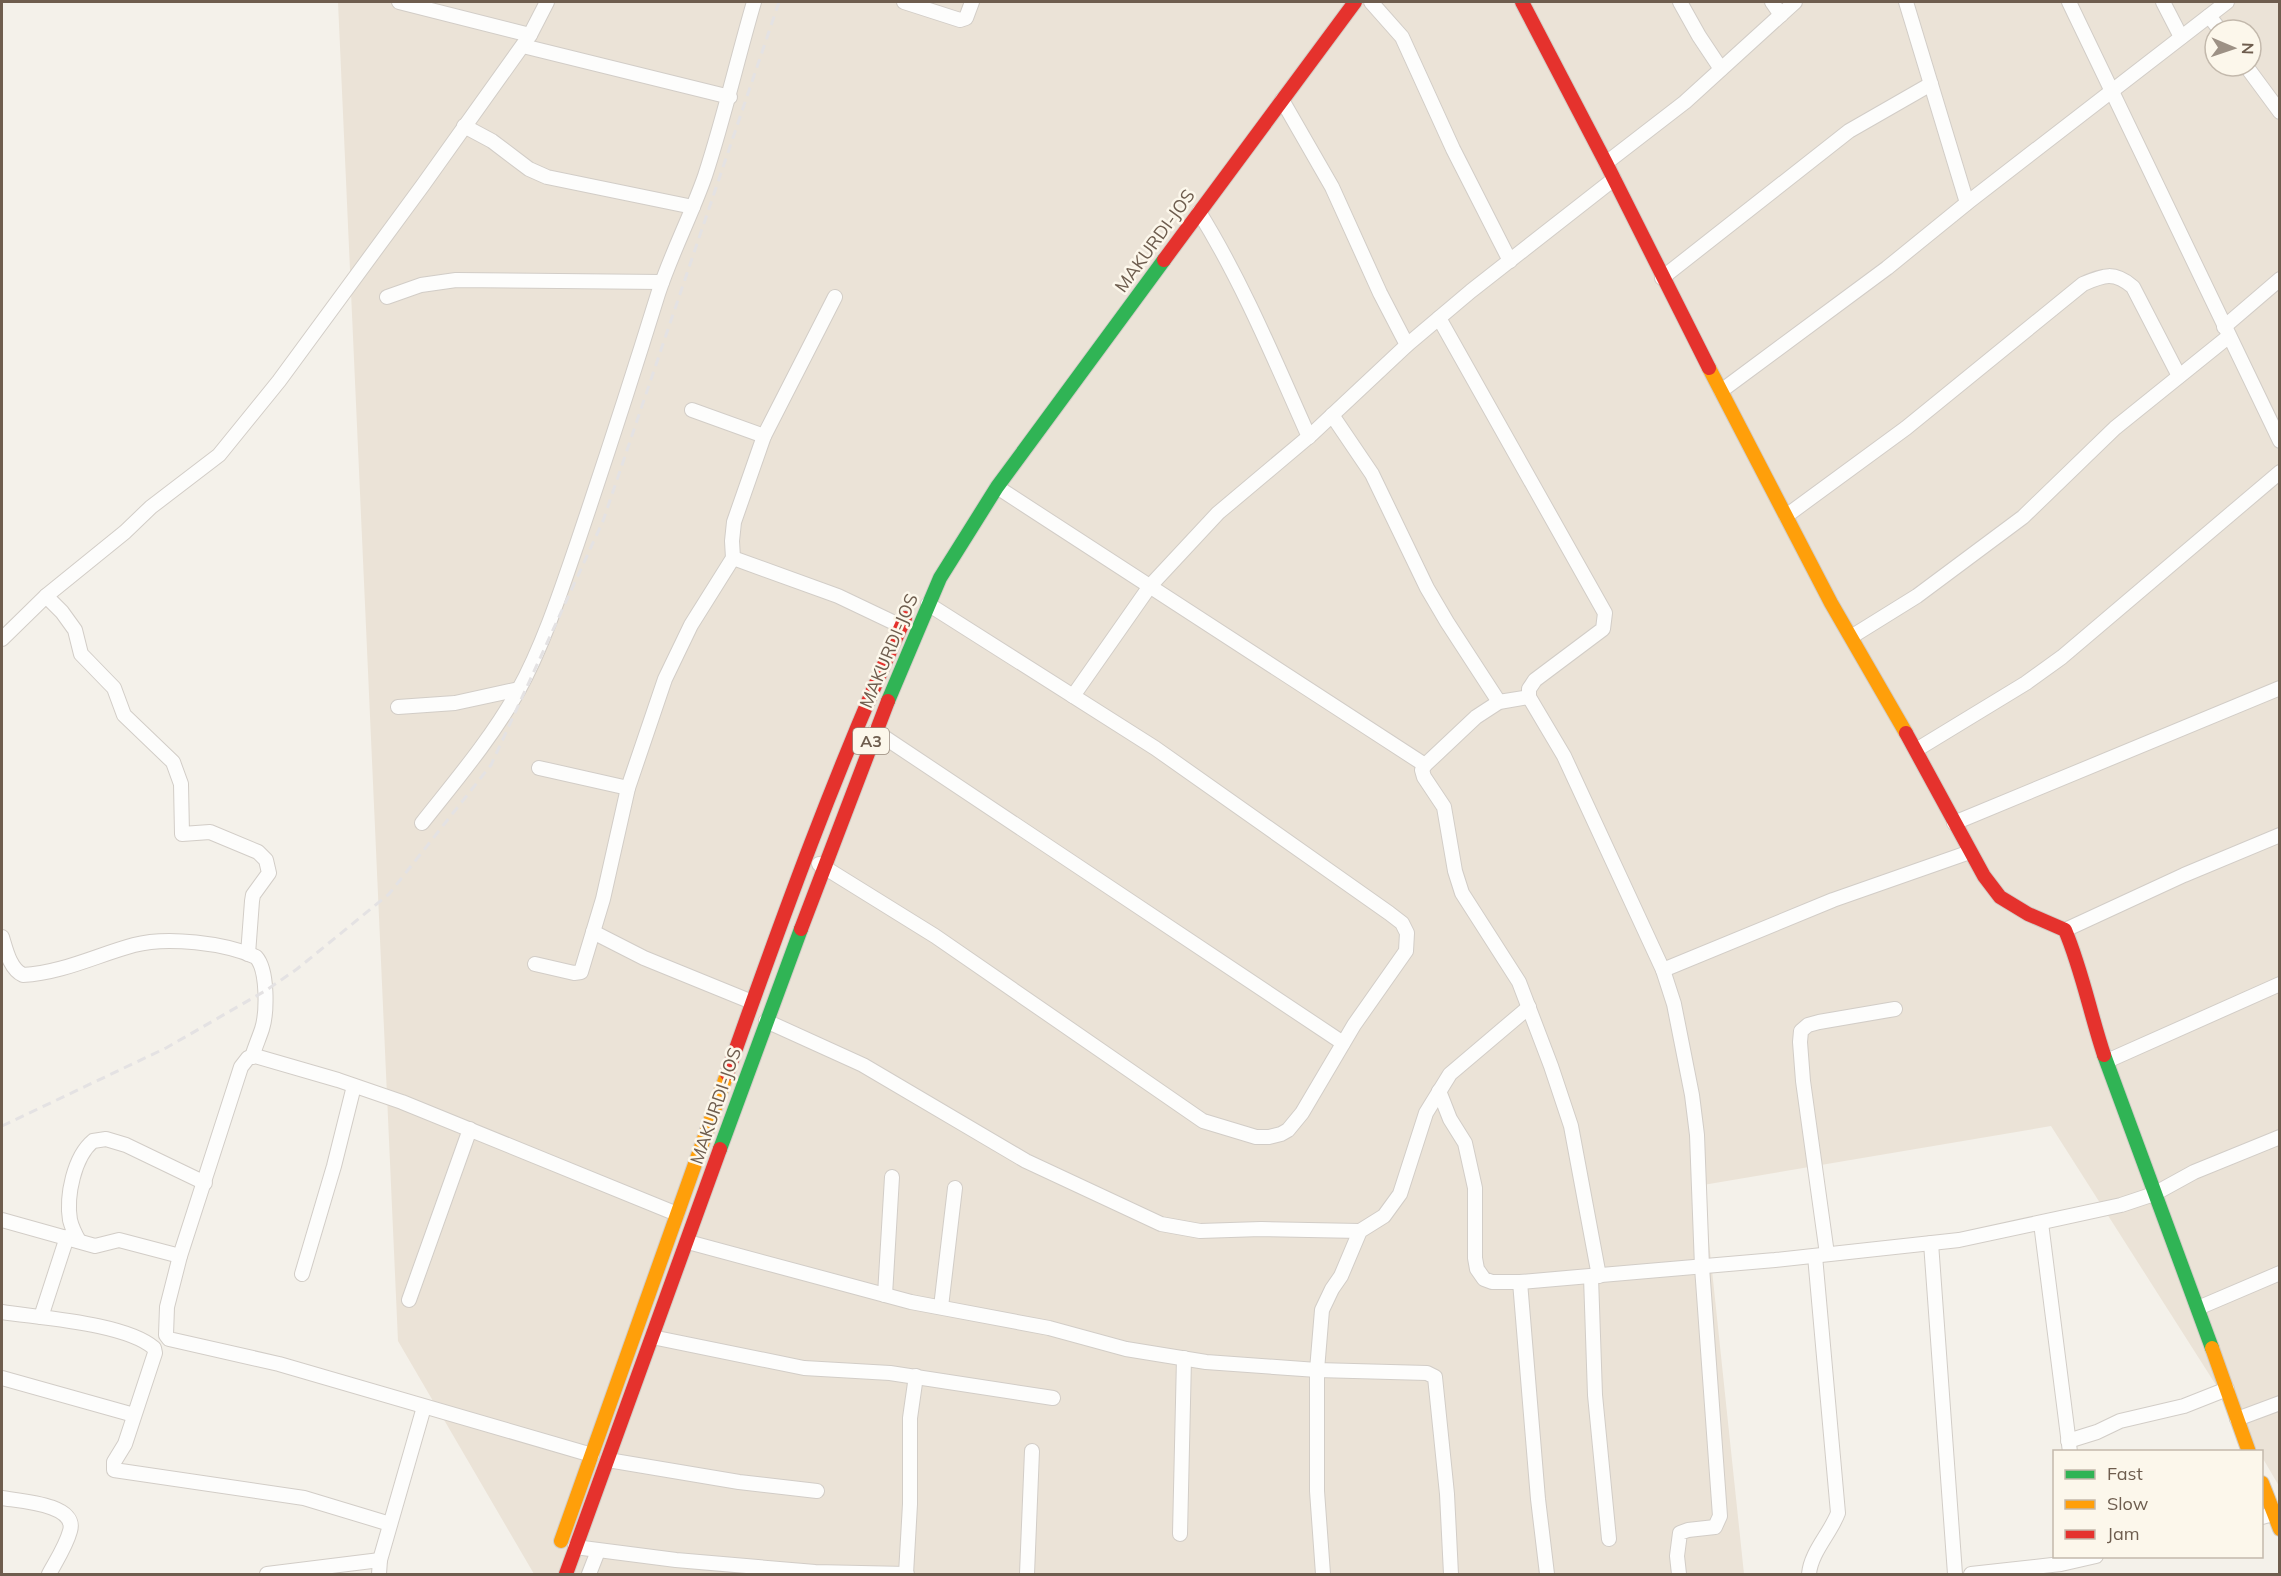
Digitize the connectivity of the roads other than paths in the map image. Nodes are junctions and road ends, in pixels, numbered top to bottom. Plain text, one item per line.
1 (399, 2) edge
2 (547, 2) edge
3 (754, 2) edge
4 (904, 2) edge
5 (972, 2) edge
6 (1355, 2) edge
7 (1371, 2) edge
8 (1522, 2) edge
9 (1680, 2) edge
10 (1772, 2) edge
11 (1795, 2) edge
12 (1905, 2) edge
13 (2070, 2) edge
14 (2163, 2) edge
15 (2227, 2) edge
16 (1780, 15) junction
17 (2209, 16) joint
18 (2181, 37) junction
19 (526, 41) junction
20 (1721, 69) junction
21 (2255, 78) edge
22 (1931, 84) junction
23 (2111, 90) junction
24 (730, 97) junction
25 (1282, 100) junction
26 (2280, 112) edge
27 (464, 126) junction
28 (1606, 163) junction
29 (1614, 179) junction
30 (1967, 203) junction
31 (693, 207) junction
32 (1199, 212) junction
33 (1510, 261) junction
34 (1662, 278) junction
35 (2280, 279) edge
36 (662, 282) junction
37 (387, 297) dead end
38 (835, 297) dead end
39 (1439, 318) junction
40 (2226, 332) junction
41 (1407, 345) junction
42 (2179, 376) junction
43 (1721, 391) junction
44 (692, 410) dead end
45 (1332, 415) junction
46 (764, 436) junction
47 (1309, 437) junction
48 (2280, 441) edge
49 (2280, 472) edge
50 (997, 487) junction
51 (1785, 516) junction
52 (733, 558) junction
53 (1150, 586) junction
54 (46, 596) junction
55 (928, 604) junction
56 (910, 607) dead end
57 (901, 626) junction
58 (1851, 637) junction
59 (2, 639) edge
60 (2280, 688) edge
61 (519, 689) junction
62 (1073, 696) junction
63 (1529, 697) junction
64 (1499, 702) junction
65 (399, 706) dead end
66 (875, 730) junction
67 (1916, 750) junction
68 (1425, 765) junction
69 (539, 768) dead end
70 (628, 788) junction
71 (422, 823) dead end
72 (1954, 823) junction
73 (2280, 835) edge
74 (1970, 852) junction
75 (806, 858) junction
76 (824, 867) junction
77 (2065, 930) junction
78 (593, 932) junction
79 (2, 937) edge
80 (248, 954) junction
81 (535, 964) dead end
82 (1663, 970) junction
83 (2280, 984) edge
84 (752, 1002) junction
85 (1529, 1007) junction
86 (1895, 1009) dead end
87 (766, 1021) junction
88 (1343, 1043) junction
89 (252, 1057) junction
90 (2107, 1061) junction
91 (354, 1086) junction
92 (1439, 1091) junction
93 (1426, 1113) junction
94 (1450, 1119) junction
95 (471, 1129) junction
96 (2280, 1137) edge
97 (892, 1178) dead end
98 (205, 1183) junction
99 (955, 1188) dead end
100 (2154, 1194) junction
101 (677, 1214) junction
102 (2, 1220) edge
103 (2041, 1223) junction
104 (1360, 1231) junction
105 (73, 1237) junction
106 (687, 1242) junction
107 (1931, 1243) junction
108 (1821, 1255) junction
109 (180, 1256) junction
110 (1702, 1267) junction
111 (2280, 1273) edge
112 (302, 1274) dead end
113 (1595, 1276) junction
114 (1520, 1282) junction
115 (885, 1295) junction
116 (409, 1300) dead end
117 (941, 1307) junction
118 (2198, 1308) junction
119 (2, 1312) edge
120 (41, 1317) junction
121 (652, 1337) junction
122 (1184, 1358) junction
123 (1317, 1370) junction
124 (916, 1376) junction
125 (2, 1378) edge
126 (2227, 1389) junction
127 (1053, 1398) dead end
128 (2280, 1403) edge
129 (424, 1407) junction
130 (134, 1415) junction
131 (2237, 1419) junction
132 (2069, 1446) edge
133 (2248, 1450) edge
134 (1032, 1451) dead end
135 (592, 1455) junction
136 (608, 1460) junction
137 (2263, 1486) edge
138 (816, 1491) dead end
139 (2, 1498) edge
140 (2274, 1520) edge
141 (390, 1524) junction
142 (1180, 1534) dead end
143 (1609, 1539) dead end
144 (575, 1547) junction
145 (598, 1551) junction
146 (556, 1557) dead end
147 (2089, 1558) edge
148 (380, 1568) edge
149 (816, 1573) edge
150 (907, 1574) edge
151 (50, 1575) edge
152 (267, 1575) edge
153 (566, 1575) edge
154 (589, 1575) edge
155 (1027, 1575) edge
156 (1323, 1575) edge
157 (1451, 1575) edge
158 (1547, 1575) edge
159 (1679, 1575) edge
160 (1809, 1575) edge
161 (1955, 1575) edge
162 (1971, 1575) edge

1 - 19 street
2 - 19 street
3 - 24 street
4 - 5 street
6 - 25 main road, MAKURDI-JOS / A3
7 - 33 street
8 - 28 main road
9 - 20 street
10 - 16 street
11 - 16 street
12 - 22 street
13 - 23 street
14 - 18 street
15 - 17 street
16 - 20 street
17 - 18 street
18 - 23 street
19 - 24 street
19 - 27 street
20 - 28 street
21 - 26 street
22 - 30 street
22 - 34 street
23 - 30 street
23 - 40 street
24 - 31 street
25 - 32 main road, MAKURDI-JOS / A3
25 - 41 street
27 - 31 street
27 - 54 street
28 - 29 main road
29 - 33 street
29 - 34 main road
30 - 43 street
31 - 36 street
32 - 47 street
32 - 50 main road, MAKURDI-JOS / A3
33 - 39 street
34 - 43 main road
35 - 40 street
36 - 37 street
36 - 61 street
38 - 46 street
39 - 41 street
39 - 63 street
40 - 42 street
40 - 48 street
41 - 45 street
42 - 51 street
42 - 58 street
43 - 51 main road
44 - 46 street
45 - 47 street
45 - 64 street
46 - 52 street
47 - 53 street
49 - 67 street
50 - 53 street
50 - 55 main road, MAKURDI-JOS / A3
51 - 58 main road
52 - 57 street
52 - 70 street
53 - 62 street
53 - 68 street
54 - 59 street
54 - 80 street
55 - 62 street
55 - 66 main road, MAKURDI-JOS / A3
56 - 57 main road, MAKURDI-JOS / A3
57 - 75 main road, MAKURDI-JOS / A3
58 - 67 main road
60 - 72 street
61 - 65 street
61 - 71 street
62 - 88 street
63 - 64 street
63 - 82 street
64 - 68 street
66 - 76 main road, MAKURDI-JOS / A3
66 - 88 street
67 - 72 main road
68 - 85 street
69 - 70 street
70 - 78 street
72 - 74 main road
73 - 77 street
74 - 77 main road
74 - 82 street
75 - 76 street
75 - 84 main road, MAKURDI-JOS / A3
76 - 87 main road, MAKURDI-JOS / A3
76 - 88 street
77 - 90 main road
78 - 81 street
78 - 84 street
79 - 80 street
80 - 89 street
82 - 110 street
83 - 90 street
84 - 101 main road, MAKURDI-JOS / A3
85 - 92 street
85 - 113 street
86 - 108 street
87 - 104 street
87 - 106 main road, MAKURDI-JOS / A3
89 - 91 street
89 - 98 street
90 - 100 main road
91 - 95 street
91 - 112 street
92 - 93 street
92 - 94 street
93 - 94 street
93 - 104 street
94 - 114 street
95 - 101 street
95 - 116 street
96 - 100 street
97 - 115 street
98 - 105 street
98 - 109 street
99 - 117 street
100 - 103 street
100 - 118 main road
101 - 135 main road, MAKURDI-JOS / A3
102 - 105 street
103 - 107 street
103 - 132 street
104 - 123 street
105 - 109 street
105 - 120 street
106 - 115 street
106 - 121 main road, MAKURDI-JOS / A3
107 - 108 street
107 - 161 street
108 - 110 street
108 - 160 street
109 - 129 street
110 - 113 street
110 - 159 street
111 - 118 street
113 - 114 street
113 - 143 street
114 - 158 street
115 - 117 street
117 - 122 street
118 - 126 main road
119 - 120 street
120 - 130 street
121 - 124 street
121 - 136 main road, MAKURDI-JOS / A3
122 - 123 street
122 - 142 street
123 - 156 street
123 - 157 street
124 - 127 street
124 - 150 street
125 - 130 street
126 - 131 main road
126 - 132 street
128 - 131 street
129 - 135 street
129 - 141 street
130 - 141 street
131 - 133 main road
134 - 155 street
135 - 146 main road, MAKURDI-JOS / A3
136 - 138 street
136 - 144 main road, MAKURDI-JOS / A3
137 - 140 main road
139 - 151 street
141 - 148 street
144 - 145 street
144 - 153 main road, MAKURDI-JOS / A3
145 - 149 street
145 - 154 street
147 - 162 street
148 - 152 street
149 - 150 street

